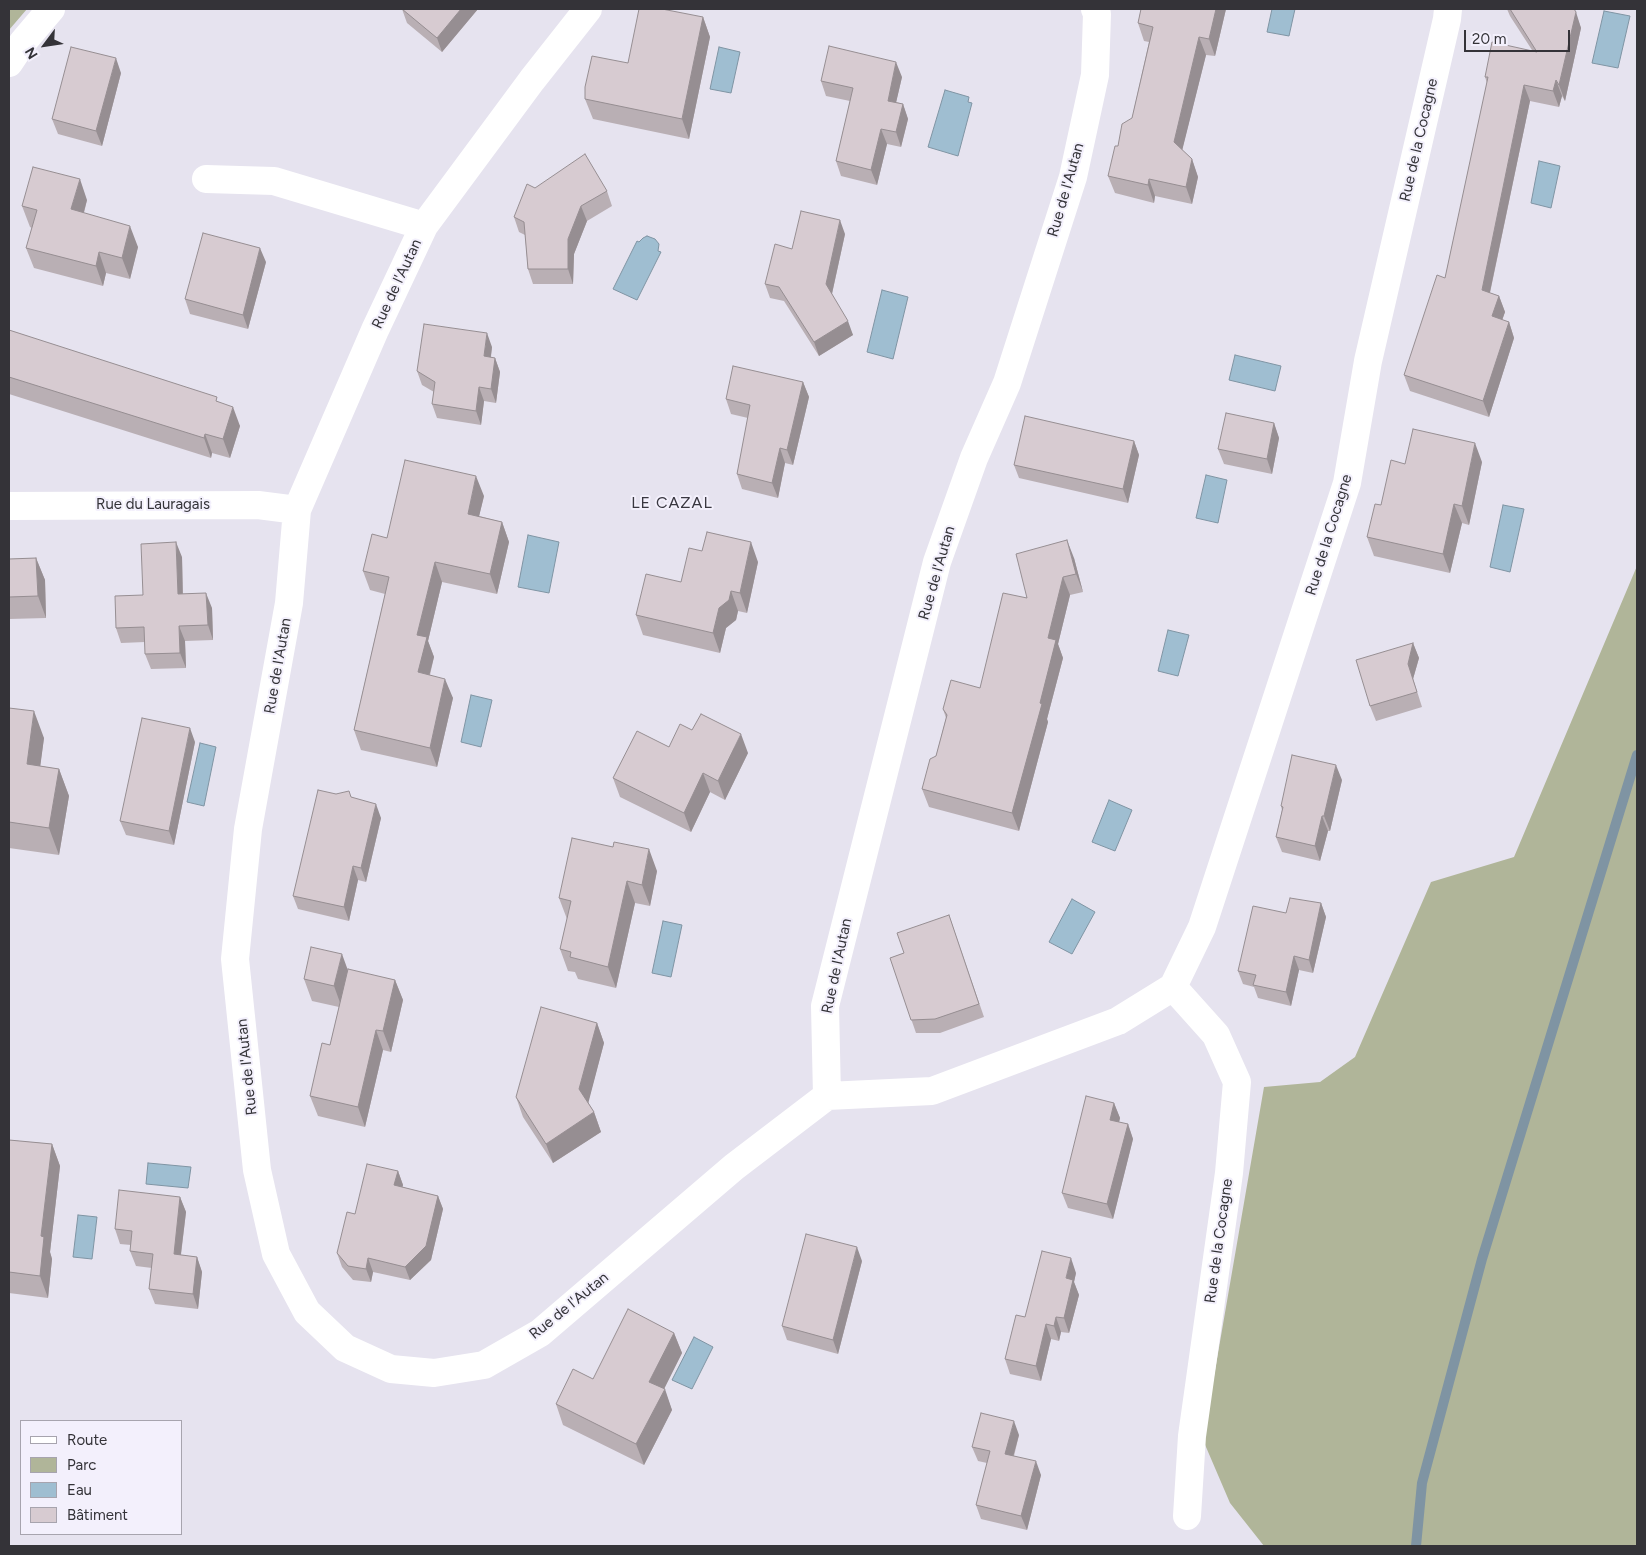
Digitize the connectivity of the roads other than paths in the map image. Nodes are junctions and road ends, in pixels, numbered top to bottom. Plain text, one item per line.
1 (51, 9) edge
2 (588, 9) edge
3 (1095, 9) edge
4 (1448, 9) edge
5 (9, 63) edge
6 (206, 179) dead end
7 (424, 226) junction
8 (9, 506) edge
9 (297, 510) junction
10 (1173, 987) junction
11 (827, 1096) junction
12 (1187, 1516) dead end

1 - 5 street
2 - 7 street, Rue de l'Autan
3 - 11 street, Rue de l'Autan
4 - 10 street, Rue de la Cocagne
6 - 7 street
7 - 9 street, Rue de l'Autan
8 - 9 street, Rue du Lauragais
9 - 11 street, Rue de l'Autan
10 - 11 street
10 - 12 street, Rue de la Cocagne

